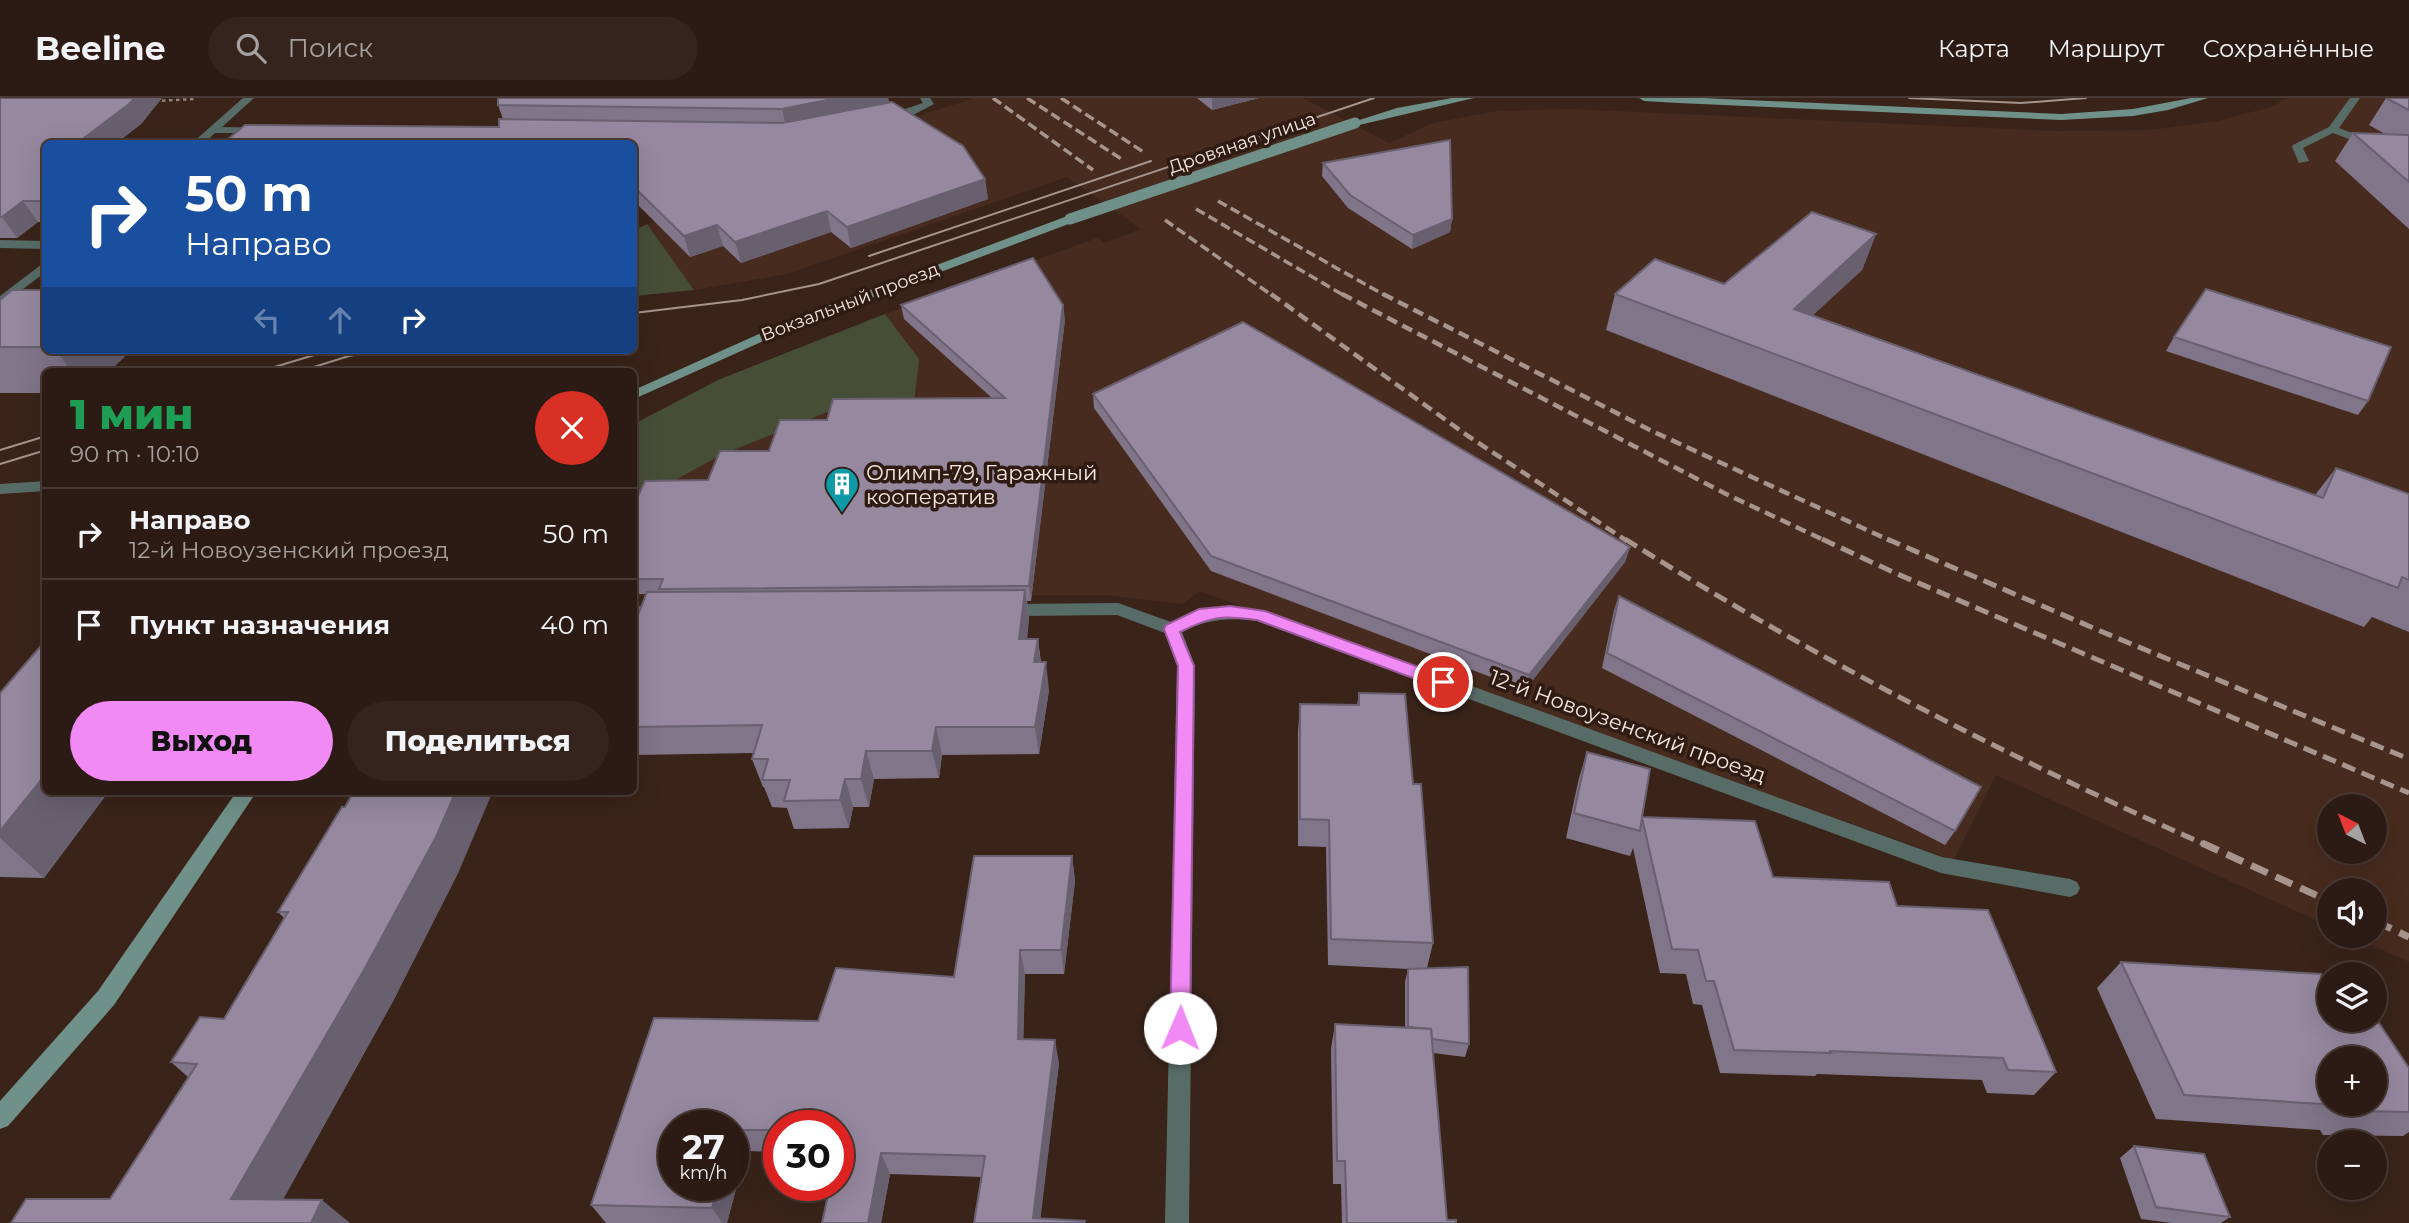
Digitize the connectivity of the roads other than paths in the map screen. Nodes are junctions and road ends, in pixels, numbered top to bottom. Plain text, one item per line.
1 (249, 98) edge
2 (1469, 98) edge
3 (1644, 98) edge
4 (2203, 98) edge
5 (2355, 98) edge
6 (927, 101) edge
7 (869, 121) edge
8 (2333, 129) junction
9 (213, 130) junction
10 (280, 131) edge
11 (201, 140) edge
12 (2409, 159) edge
13 (2303, 160) dead end
14 (1070, 219) joint
15 (0, 244) edge
16 (42, 245) edge
17 (42, 268) edge
18 (0, 302) edge
19 (637, 393) edge
20 (42, 485) edge
21 (0, 489) edge
22 (993, 610) edge
23 (637, 612) edge
24 (675, 612) edge
25 (1172, 629) junction
26 (244, 795) edge
27 (2070, 888) dead end
28 (0, 1118) edge
29 (1177, 1223) edge

1 - 9 street
2 - 14 main road, Дровяная улица, bridge
3 - 4 main road
5 - 8 street
6 - 7 street
8 - 12 street
8 - 13 street
9 - 10 street
9 - 11 street
14 - 19 main road, Вокзальный проезд
15 - 16 street
17 - 18 street
20 - 21 street
22 - 25 street
23 - 24 street
25 - 27 street, 12-й Новоузенский проезд
25 - 29 street
26 - 28 main road

